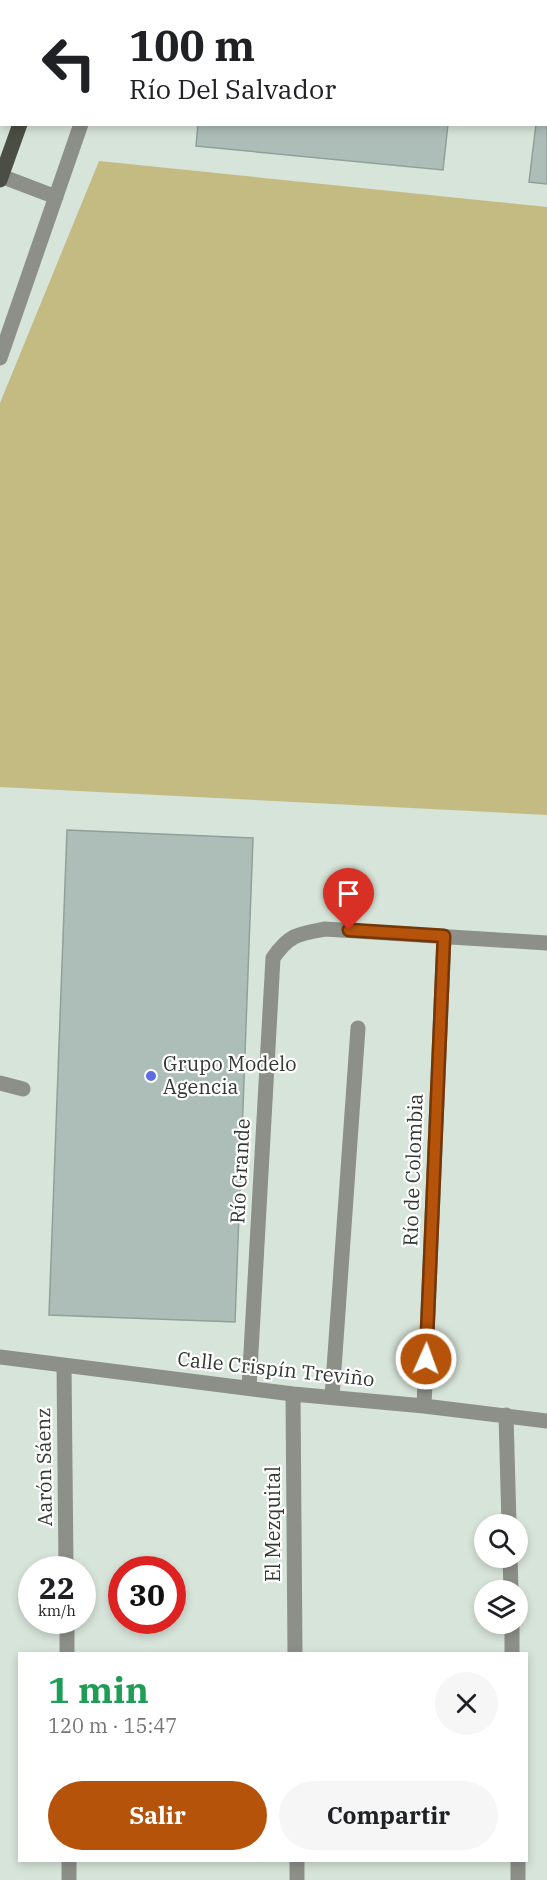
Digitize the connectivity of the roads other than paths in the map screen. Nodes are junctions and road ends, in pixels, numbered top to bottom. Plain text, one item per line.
1 (19, 126) edge
2 (80, 126) edge
3 (1, 178) edge
4 (56, 197) junction
5 (0, 358) edge
6 (444, 936) junction
7 (547, 943) edge
8 (358, 1028) dead end
9 (0, 1083) edge
10 (24, 1089) dead end
11 (0, 1357) edge
12 (64, 1365) junction
13 (249, 1388) junction
14 (293, 1394) junction
15 (332, 1397) junction
16 (424, 1406) junction
17 (506, 1415) junction
18 (547, 1421) edge
19 (509, 1514) edge
20 (66, 1556) edge
21 (67, 1634) edge
22 (512, 1634) edge
23 (67, 1652) edge
24 (295, 1652) edge
25 (512, 1652) edge
26 (69, 1862) edge
27 (297, 1862) edge
28 (518, 1862) edge
29 (69, 1880) edge
30 (297, 1880) edge
31 (518, 1880) edge

1 - 3 main road
2 - 4 street
3 - 4 street
4 - 5 street
6 - 7 street
6 - 13 street, Río Grande
6 - 16 street, Río de Colombia
8 - 15 street
9 - 10 street
11 - 12 street, Calle Crispín Treviño
12 - 13 street, Calle Crispín Treviño
12 - 20 street, Aarón Sáenz
13 - 14 street, Calle Crispín Treviño
14 - 15 street, Calle Crispín Treviño
14 - 24 street, El Mezquital
15 - 16 street, Calle Crispín Treviño
16 - 17 street, Calle Crispín Treviño
17 - 18 street, Calle Crispín Treviño
17 - 19 street
21 - 23 street
22 - 25 street
26 - 29 street
27 - 30 street
28 - 31 street

